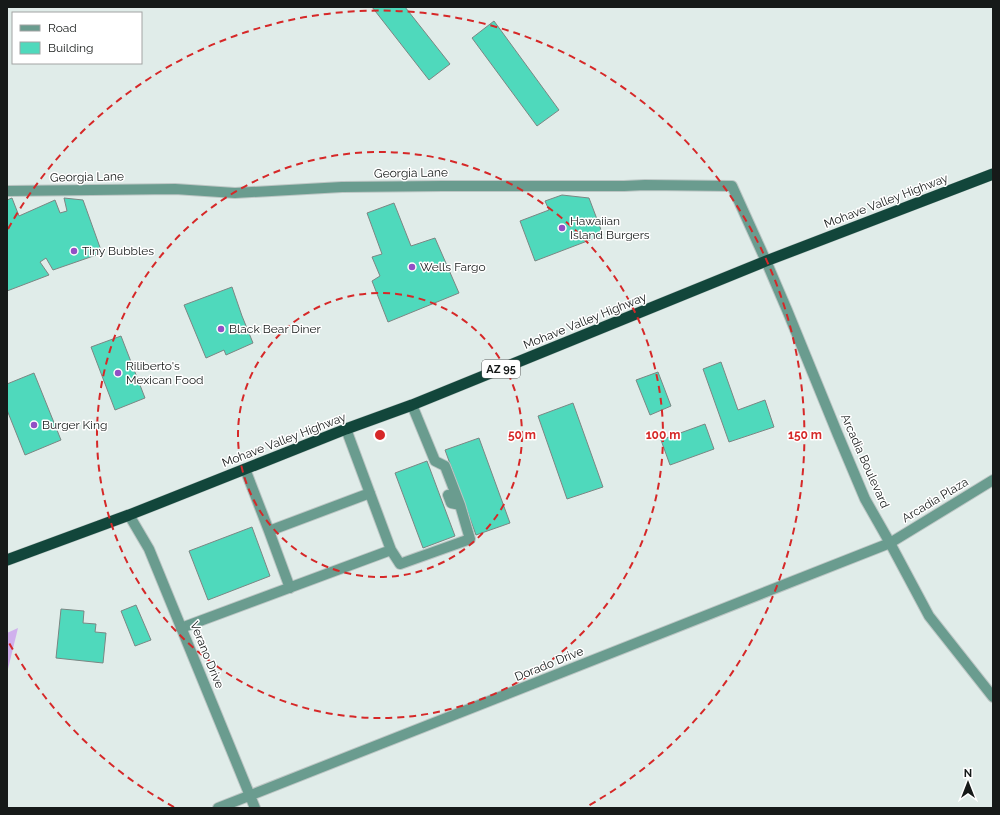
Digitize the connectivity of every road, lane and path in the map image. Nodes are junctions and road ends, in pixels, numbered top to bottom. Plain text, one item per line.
1 (993, 174) edge
2 (7, 191) edge
3 (766, 261) junction
4 (412, 405) junction
5 (346, 429) junction
6 (245, 469) junction
7 (993, 480) edge
8 (370, 493) junction
9 (448, 495) dead end
10 (460, 504) junction
11 (129, 515) junction
12 (269, 531) junction
13 (890, 543) junction
14 (391, 550) junction
15 (7, 560) edge
16 (290, 588) junction
17 (181, 628) junction
18 (993, 697) edge
19 (251, 796) junction
20 (218, 808) edge
21 (255, 808) edge

1 - 3 highway, Mohave Valley Highway / AZ 95
2 - 3 street, Georgia Lane
3 - 4 highway, Mohave Valley Highway / AZ 95
3 - 13 street, Arcadia Boulevard
4 - 5 highway, Mohave Valley Highway / AZ 95
4 - 10 street
5 - 6 highway, Mohave Valley Highway / AZ 95
5 - 8 street
6 - 11 highway, Mohave Valley Highway / AZ 95
6 - 12 street
7 - 13 street, Arcadia Plaza
8 - 12 street
8 - 14 street
9 - 10 street
10 - 14 street
11 - 15 highway, Mohave Valley Highway / AZ 95
11 - 17 street, Verano Drive
12 - 16 street
13 - 18 street, Arcadia Boulevard
13 - 19 street, Dorado Drive
14 - 16 street
16 - 17 street
17 - 19 street, Verano Drive
19 - 20 street, Dorado Drive
19 - 21 street, Verano Drive

